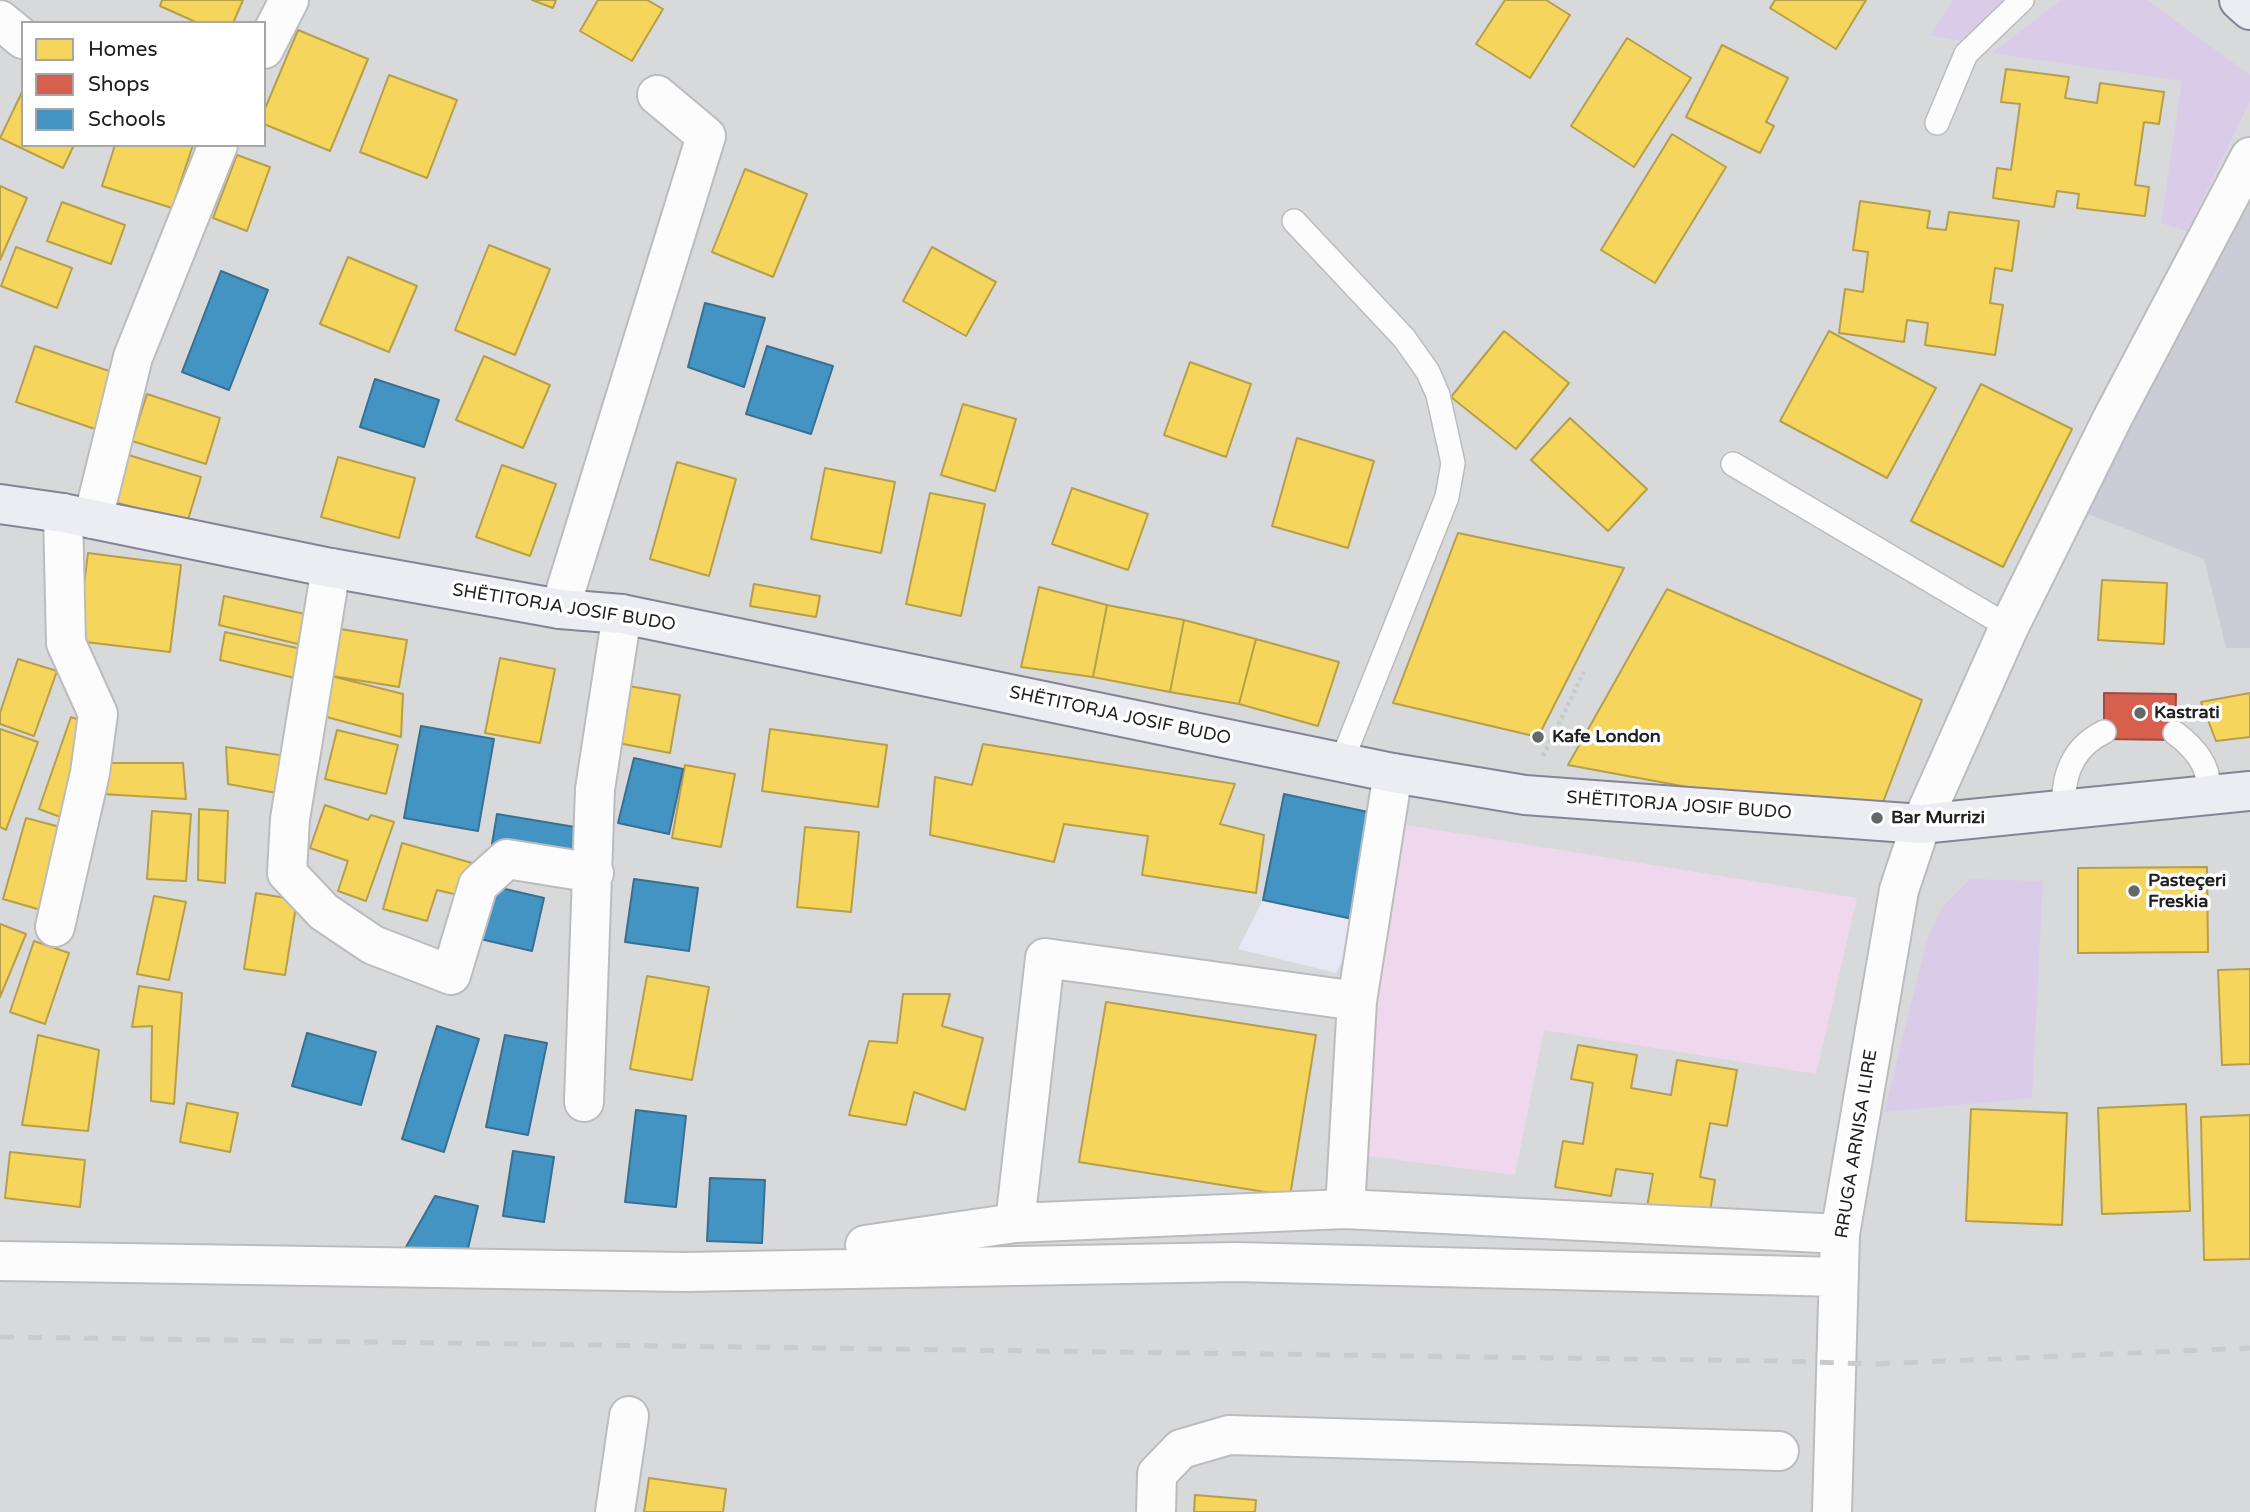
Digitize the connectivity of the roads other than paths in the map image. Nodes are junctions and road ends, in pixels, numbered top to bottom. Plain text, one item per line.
1 (289, 0) edge
2 (2022, 0) edge
3 (2239, 0) edge
4 (2250, 10) edge
5 (266, 45) edge
6 (657, 95) dead end
7 (1937, 122) dead end
8 (217, 147) edge
9 (2250, 156) edge
10 (1294, 221) dead end
11 (1733, 464) dead end
12 (0, 504) edge
13 (78, 516) junction
14 (331, 568) junction
15 (560, 609) junction
16 (622, 614) junction
17 (2009, 627) junction
18 (2104, 732) dead end
19 (2175, 733) dead end
20 (1340, 763) junction
21 (1393, 773) junction
22 (2250, 791) edge
23 (2207, 795) junction
24 (2064, 808) junction
25 (1921, 824) junction
26 (594, 873) junction
27 (55, 927) dead end
28 (1357, 1001) junction
29 (584, 1102) dead end
30 (1345, 1209) junction
31 (1015, 1223) junction
32 (1840, 1234) junction
33 (864, 1245) dead end
34 (0, 1261) edge
35 (1839, 1277) junction
36 (629, 1416) dead end
37 (1779, 1451) dead end
38 (615, 1512) edge
39 (1156, 1512) edge
40 (1832, 1512) edge

1 - 5 street
2 - 7 lane
3 - 4 main road
6 - 15 street
8 - 13 street
9 - 17 street, RRUGA ARNISA ILIRE
10 - 20 lane
11 - 17 lane
12 - 13 main road, SHËTITORJA JOSIF BUDO
13 - 14 main road, SHËTITORJA JOSIF BUDO
13 - 27 street
14 - 15 main road, SHËTITORJA JOSIF BUDO
14 - 26 street
15 - 16 main road, SHËTITORJA JOSIF BUDO
16 - 20 main road, SHËTITORJA JOSIF BUDO
16 - 26 street
17 - 25 street, RRUGA ARNISA ILIRE
18 - 24 lane
19 - 23 lane
20 - 21 main road, SHËTITORJA JOSIF BUDO
21 - 25 main road, SHËTITORJA JOSIF BUDO
21 - 28 street
22 - 23 main road, SHËTITORJA JOSIF BUDO
23 - 24 main road, SHËTITORJA JOSIF BUDO
24 - 25 main road, SHËTITORJA JOSIF BUDO
25 - 32 street, RRUGA ARNISA ILIRE
26 - 29 street
28 - 30 street
28 - 31 street
30 - 31 street
30 - 32 street
31 - 33 street
32 - 35 street, RRUGA ARNISA ILIRE
34 - 35 street
35 - 40 street, RRUGA ARNISA ILIRE
36 - 38 street
37 - 39 street

